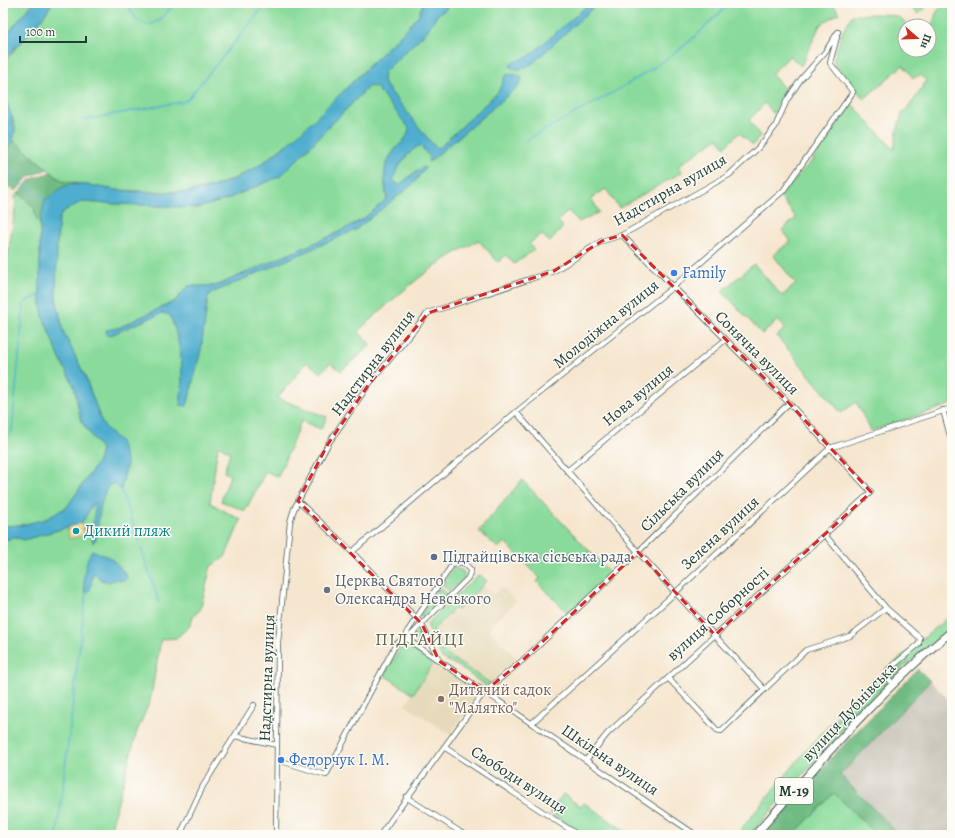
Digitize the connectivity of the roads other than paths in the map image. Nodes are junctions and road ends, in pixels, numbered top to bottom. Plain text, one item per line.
1 (838, 32) joint
2 (622, 235) junction
3 (673, 287) junction
4 (725, 340) junction
5 (789, 403) junction
6 (952, 408) edge
7 (943, 410) junction
8 (516, 412) junction
9 (952, 443) edge
10 (830, 448) junction
11 (567, 471) junction
12 (871, 492) joint
13 (298, 501) junction
14 (825, 535) junction
15 (352, 552) junction
16 (638, 552) junction
17 (676, 592) junction
18 (886, 608) junction
19 (416, 618) junction
20 (421, 623) junction
21 (952, 631) edge
22 (715, 635) junction
23 (407, 639) junction
24 (439, 661) junction
25 (668, 678) junction
26 (892, 683) junction
27 (764, 689) junction
28 (485, 691) junction
29 (254, 705) dead end
30 (532, 723) junction
31 (235, 736) junction
32 (277, 745) junction
33 (444, 747) junction
34 (278, 760) junction
35 (586, 760) junction
36 (406, 797) junction
37 (277, 833) edge
38 (180, 835) edge
39 (283, 835) edge
40 (380, 835) edge
41 (465, 835) edge
42 (578, 835) edge
43 (696, 835) edge
44 (756, 835) edge

1 - 2 street, Надстирна вулиця
1 - 3 street, Молодіжна вулиця
2 - 3 street, Сонячна вулиця
2 - 13 street, Надстирна вулиця
3 - 4 street, Сонячна вулиця
3 - 8 street, Молодіжна вулиця
4 - 5 street, Сонячна вулиця
4 - 11 street, Нова вулиця
5 - 10 street, Сонячна вулиця
5 - 16 street, Сільська вулиця
6 - 7 street, Зелена вулиця
7 - 9 street
7 - 10 street, Зелена вулиця
8 - 11 street
8 - 15 street, Молодіжна вулиця
10 - 12 street, Сонячна вулиця
10 - 17 street, Зелена вулиця
11 - 16 street
12 - 14 street, вулиця Соборності
13 - 15 street
13 - 32 street, Надстирна вулиця
14 - 18 street
14 - 22 street, вулиця Соборності
15 - 19 street
16 - 17 street
16 - 28 street, Сільська вулиця
17 - 22 street
17 - 30 street, Зелена вулиця
18 - 26 street
18 - 27 street
19 - 20 street
19 - 20 street
19 - 23 street
20 - 23 street
20 - 24 street
21 - 26 highway, вулиця Дубнівська / М-19
22 - 25 street, вулиця Соборності
22 - 27 street
23 - 24 street, Шкільна вулиця
23 - 34 street
24 - 28 street, Шкільна вулиця
25 - 27 street
25 - 35 street, вулиця Соборності
26 - 44 highway, вулиця Дубнівська / М-19
28 - 30 street, Шкільна вулиця
28 - 33 street, Сільська вулиця
29 - 31 street
30 - 35 street, Шкільна вулиця
31 - 32 street
31 - 38 street
32 - 34 street, Надстирна вулиця
33 - 36 street, Сільська вулиця
33 - 42 street, Свободи вулиця
34 - 37 street, Надстирна вулиця
35 - 43 street, Шкільна вулиця
36 - 40 street, Сільська вулиця
36 - 41 street
37 - 39 street

